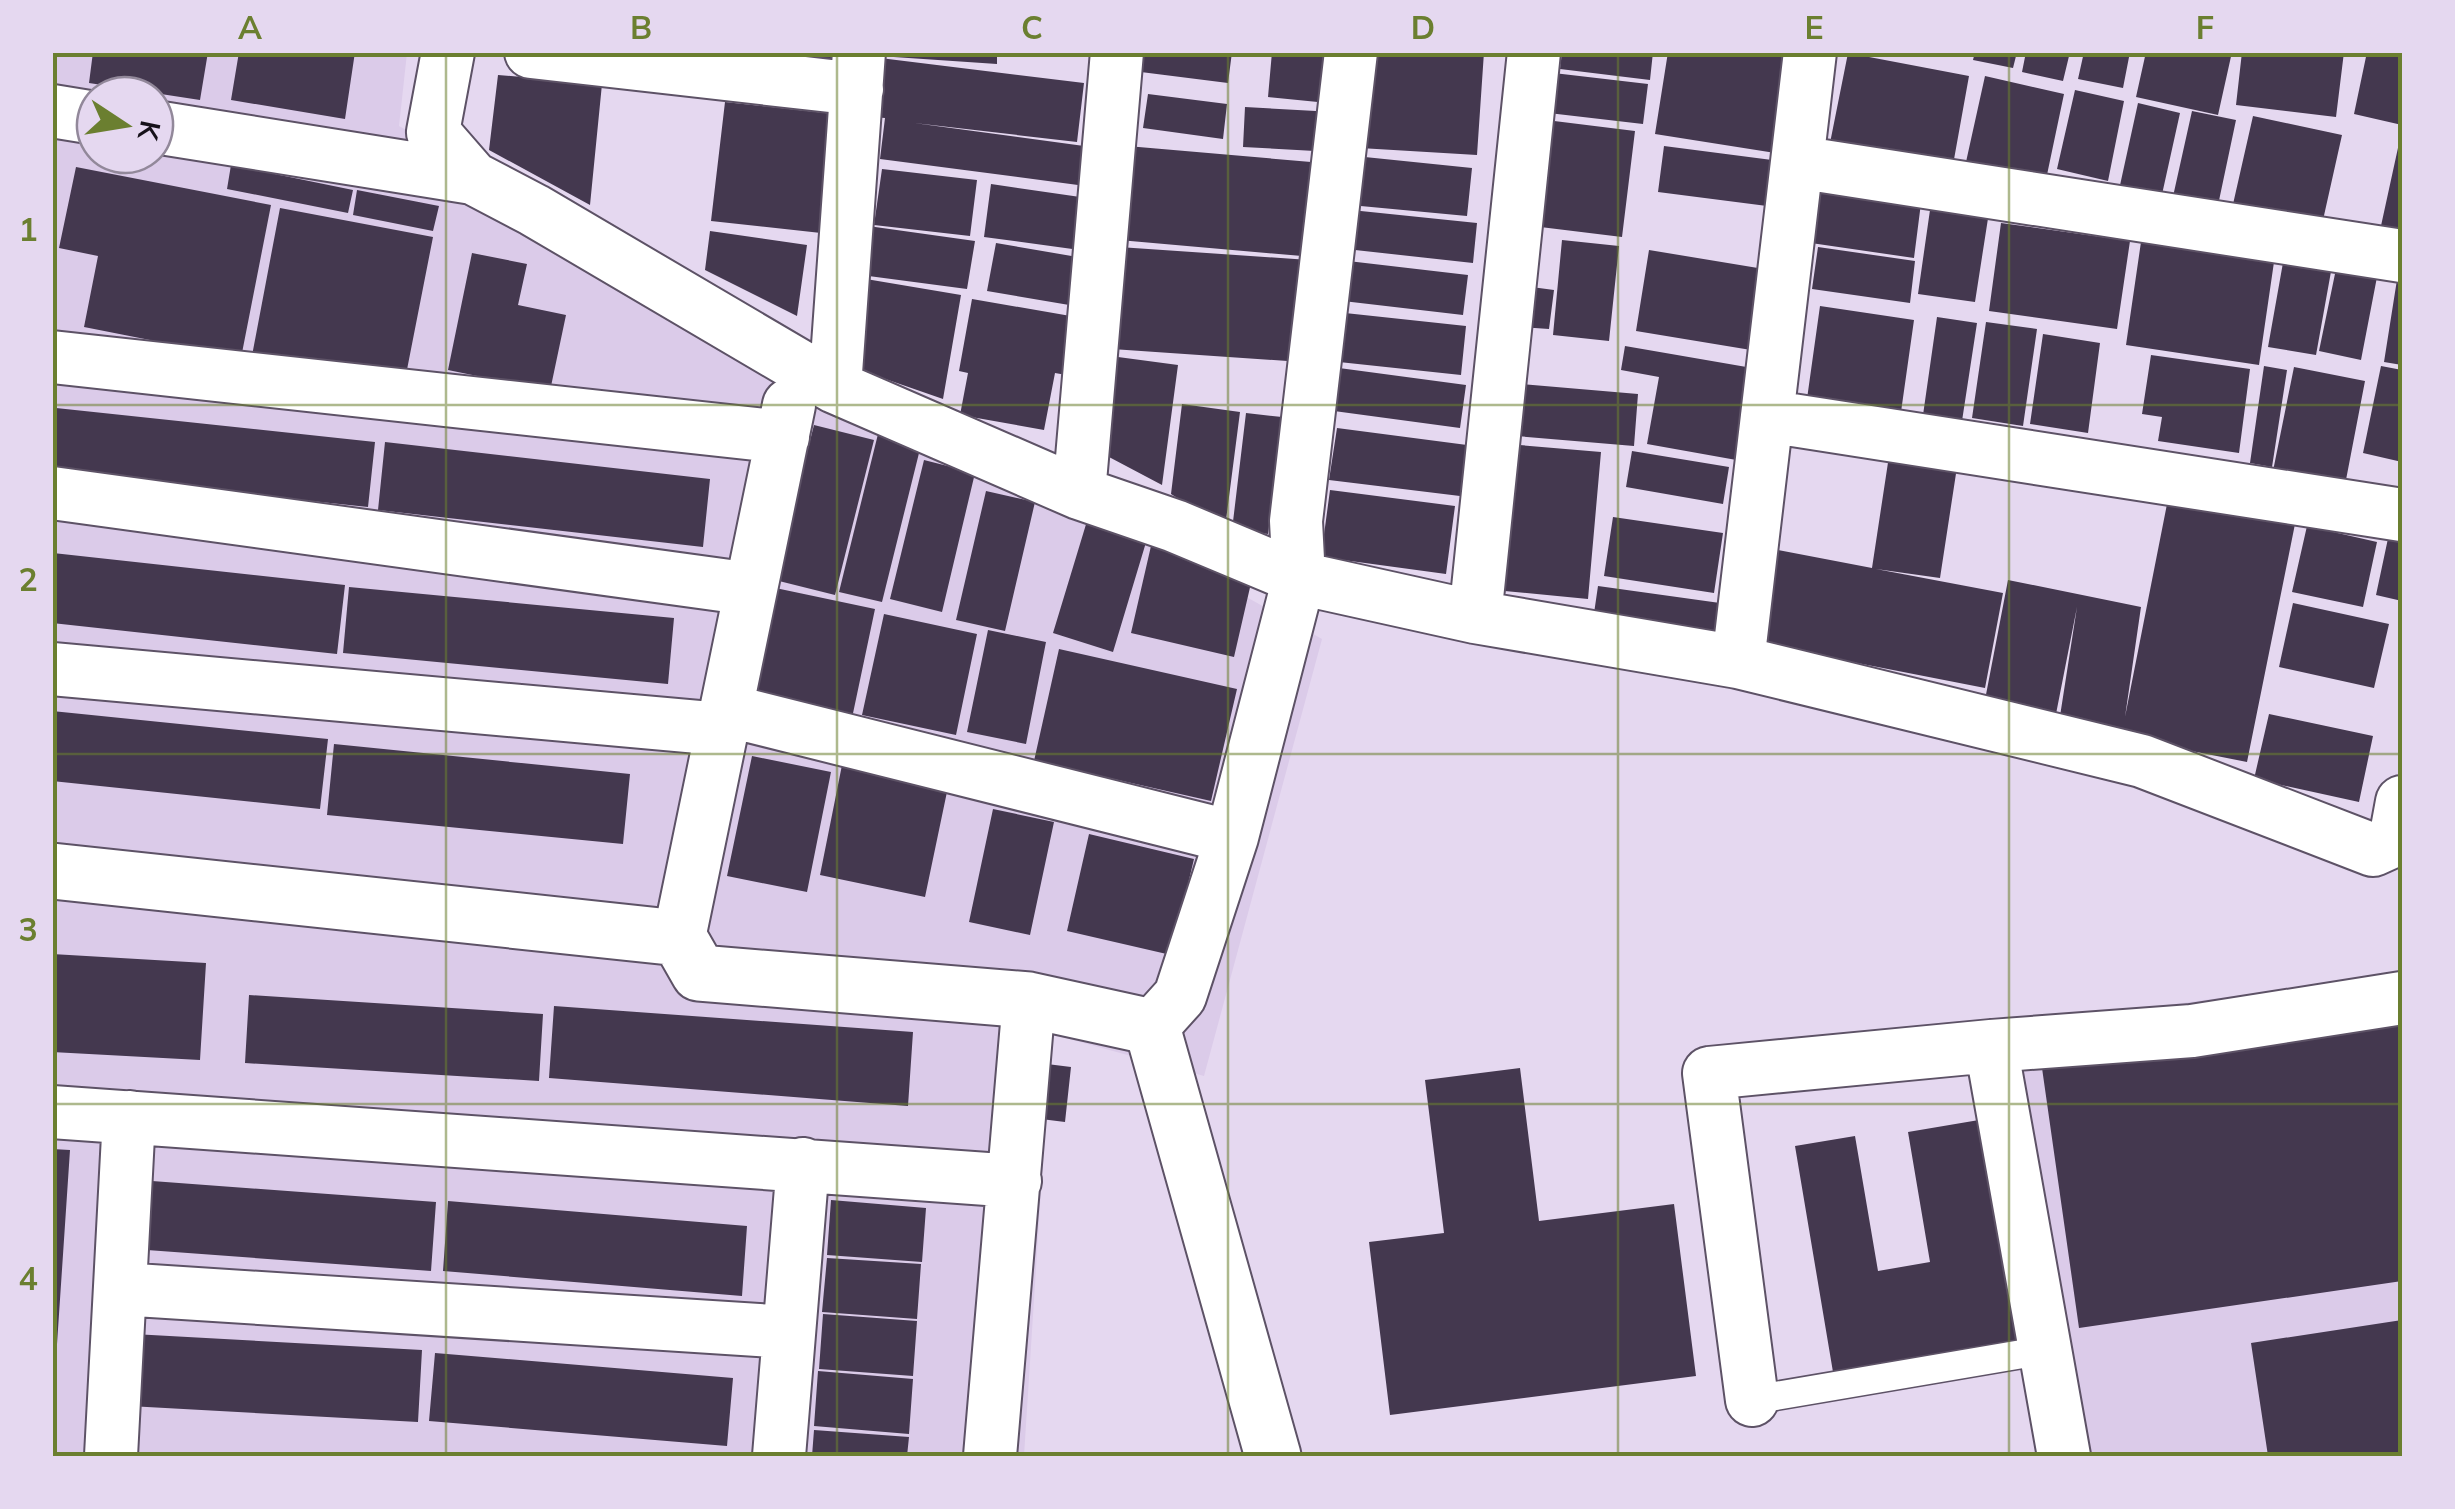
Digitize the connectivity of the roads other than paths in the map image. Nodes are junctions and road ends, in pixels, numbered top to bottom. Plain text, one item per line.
1 (448, 52) edge
2 (531, 52) edge
3 (1117, 52) edge
4 (1351, 52) edge
5 (1534, 52) edge
6 (1810, 52) edge
7 (858, 71) edge
8 (175, 130) edge
9 (1797, 162) junction
10 (473, 178) junction
11 (2402, 256) edge
12 (52, 358) edge
13 (817, 376) junction
14 (1767, 416) junction
15 (783, 437) junction
16 (1079, 492) junction
17 (52, 493) edge
18 (2402, 515) edge
19 (1299, 578) junction
20 (751, 589) junction
21 (1474, 617) junction
22 (1738, 662) junction
23 (52, 669) edge
24 (724, 720) junction
25 (2402, 802) edge
26 (1232, 837) junction
27 (52, 871) edge
28 (678, 938) junction
29 (2402, 998) edge
30 (1029, 1000) junction
31 (1152, 1027) junction
32 (1991, 1046) junction
33 (52, 1112) edge
34 (129, 1117) junction
35 (803, 1164) junction
36 (1014, 1181) junction
37 (120, 1289) junction
38 (789, 1332) junction
39 (2046, 1350) junction
40 (1752, 1400) joint
41 (111, 1456) edge
42 (779, 1456) edge
43 (990, 1456) edge
44 (1274, 1456) edge
45 (2064, 1456) edge

1 - 10 street
2 - 7 street
3 - 16 street
4 - 19 street
5 - 21 street
6 - 9 street
7 - 13 street
8 - 10 street
9 - 11 street
9 - 14 street
10 - 13 street
12 - 15 street
13 - 15 street
13 - 16 street
14 - 18 street
14 - 22 street
15 - 20 street
16 - 19 street
17 - 20 street
19 - 21 street
19 - 26 street
20 - 24 street
21 - 22 street
22 - 25 street
23 - 24 street
24 - 26 street
24 - 28 street
26 - 31 street
27 - 28 street
28 - 30 street
29 - 32 street
30 - 31 street
30 - 36 street
31 - 44 street
32 - 39 street
32 - 40 street
33 - 34 street
34 - 35 street
34 - 37 street
35 - 36 street
35 - 38 street
36 - 43 street
37 - 38 street
37 - 41 street
38 - 42 street
39 - 40 lane
39 - 45 street

